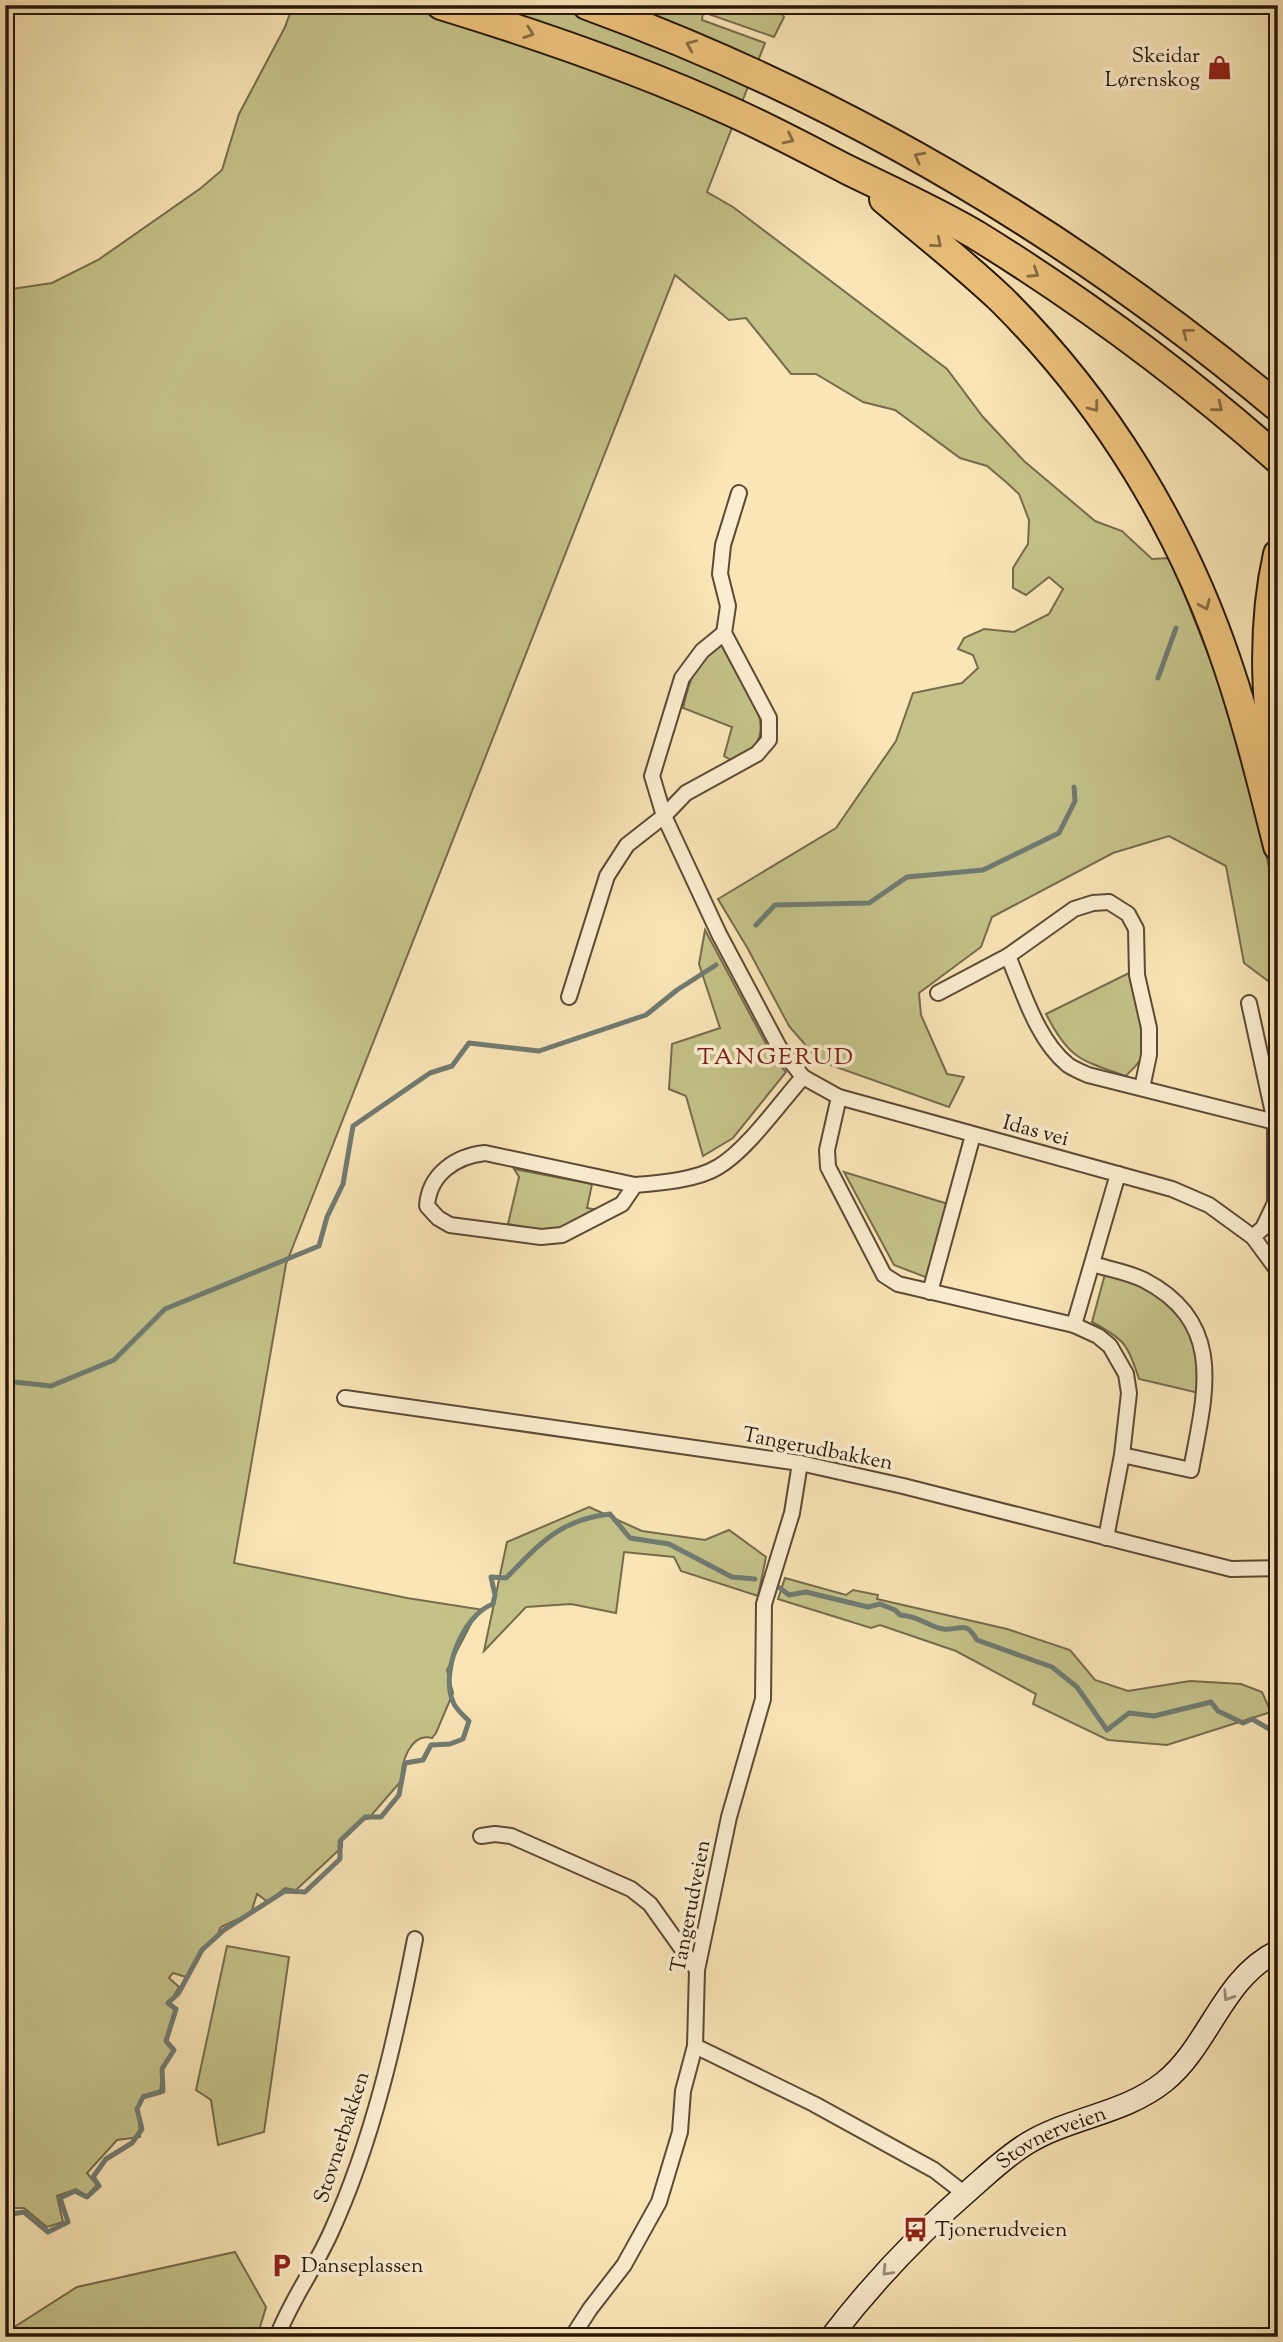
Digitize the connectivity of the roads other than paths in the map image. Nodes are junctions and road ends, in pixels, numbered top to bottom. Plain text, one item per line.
1 (441, 5) edge
2 (587, 5) edge
3 (846, 169) junction
4 (1278, 407) edge
5 (1275, 457) edge
6 (739, 493) dead end
7 (1278, 554) edge
8 (724, 633) junction
9 (664, 816) junction
10 (1278, 846) edge
11 (1008, 956) junction
12 (938, 993) dead end
13 (569, 997) dead end
14 (1249, 1003) dead end
15 (803, 1077) junction
16 (1142, 1088) junction
17 (839, 1097) junction
18 (1275, 1122) junction
19 (973, 1135) junction
20 (1118, 1174) junction
21 (635, 1185) junction
22 (1253, 1237) junction
23 (1092, 1264) junction
24 (1278, 1271) edge
25 (930, 1292) junction
26 (1074, 1325) junction
27 (345, 1398) dead end
28 (1122, 1455) junction
29 (800, 1463) junction
30 (1106, 1538) junction
31 (1278, 1568) edge
32 (481, 1836) dead end
33 (415, 1940) dead end
34 (1278, 1951) edge
35 (697, 1970) junction
36 (695, 2046) junction
37 (965, 2194) junction
38 (277, 2337) edge
39 (572, 2337) edge
40 (831, 2337) edge

1 -> 3 highway
4 -> 2 highway
3 -> 5 highway
3 -> 10 highway
6 - 8 street
7 - 10 highway
8 - 9 street, Idas vei
8 - 9 street
9 - 13 street
9 - 15 street, Idas vei
11 - 12 street
11 - 16 street
11 - 16 street
14 - 18 street
15 - 17 street, Idas vei
15 - 21 street
16 - 18 street
17 - 19 street, Idas vei
17 - 25 street
18 - 22 street
19 - 20 street, Idas vei
19 - 25 street
20 - 22 street, Idas vei
20 - 23 street
21 - 21 street
22 - 24 street, Idas vei
23 - 26 street
23 - 28 street
25 - 26 street
26 - 28 street
27 - 29 street, Tangerudbakken
28 - 30 street
29 - 30 street, Tangerudbakken
29 - 35 street, Tangerudveien
30 - 31 street, Tangerudbakken
32 - 35 street
33 - 38 street, Stovnerbakken
34 -> 37 street, Stovnerveien
35 - 36 street, Tangerudveien
36 - 37 street
36 - 39 street, Tangerudveien
37 -> 40 street, Stovnerveien

